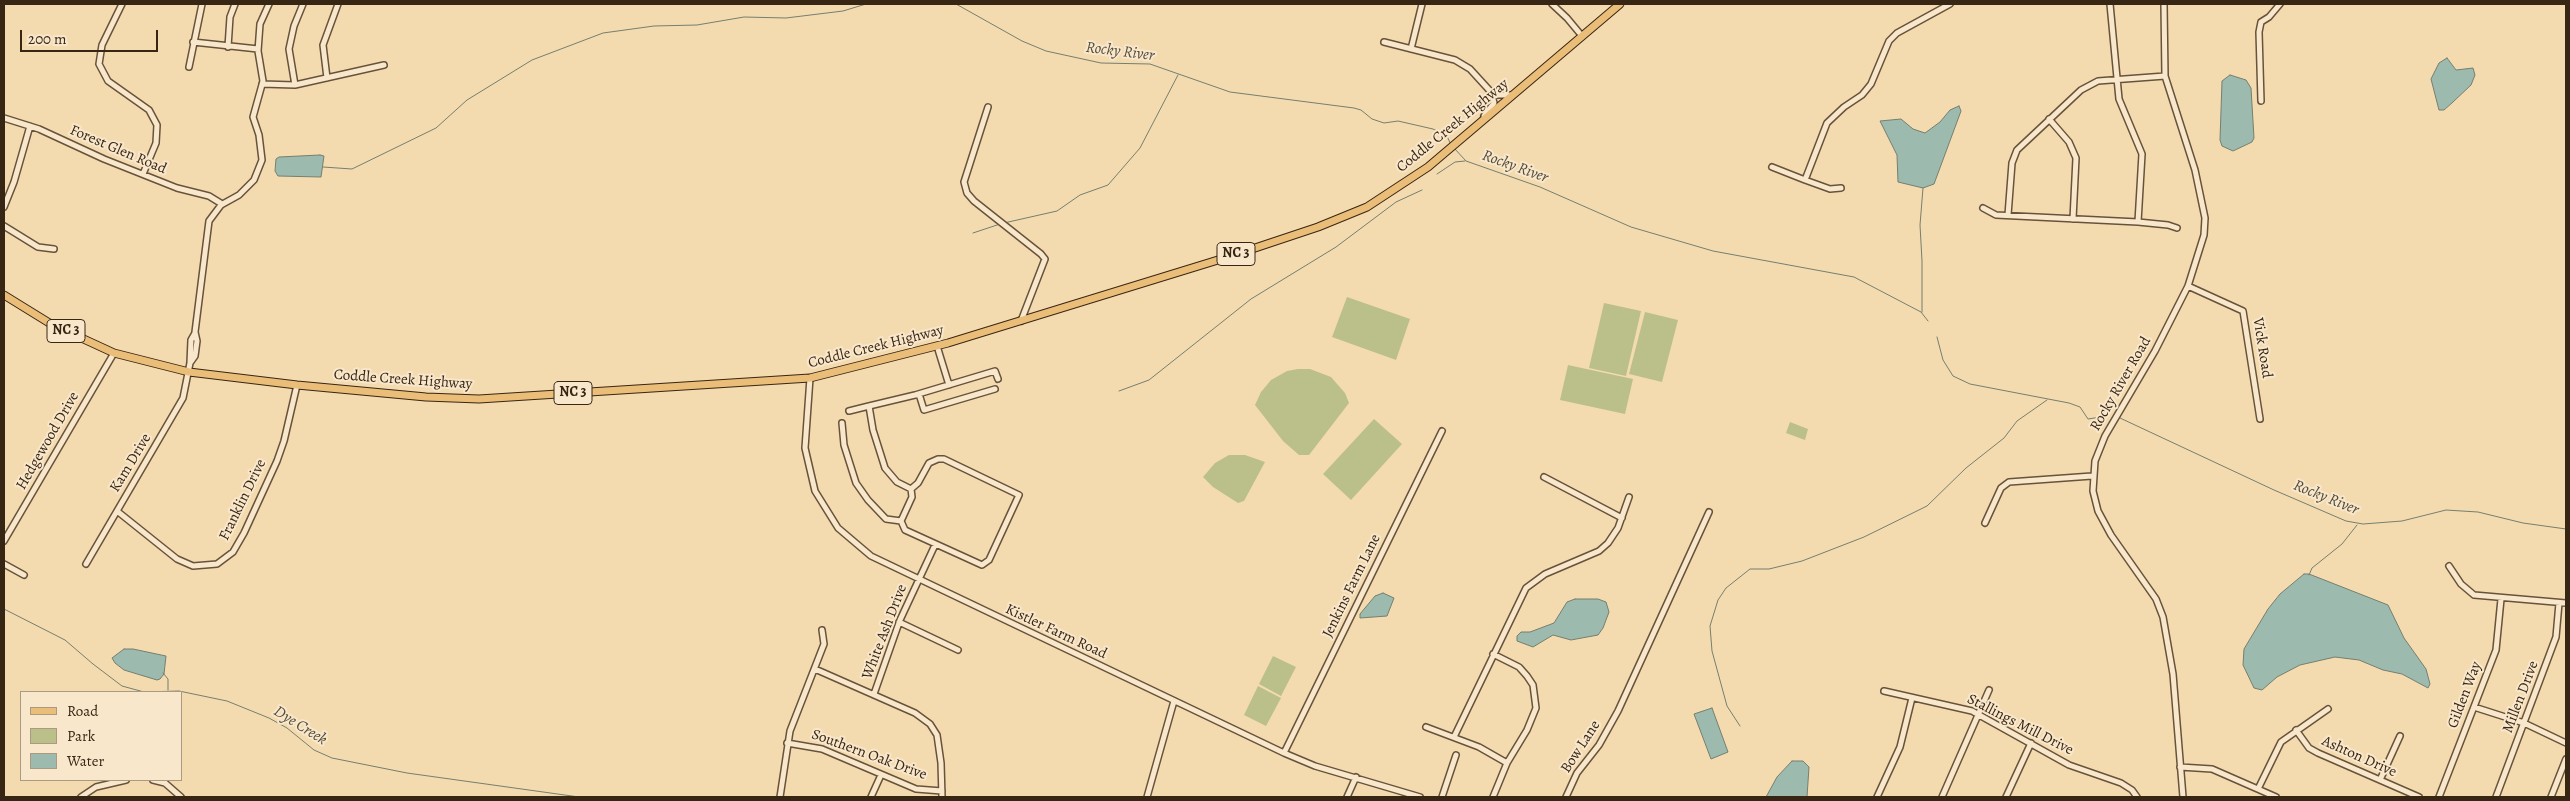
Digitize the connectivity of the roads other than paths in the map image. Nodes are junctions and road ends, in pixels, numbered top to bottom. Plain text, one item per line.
1 (122, 4) edge
2 (202, 4) edge
3 (235, 4) edge
4 (269, 4) edge
5 (304, 4) edge
6 (338, 4) edge
7 (1422, 4) edge
8 (1552, 4) edge
9 (1620, 4) edge
10 (1950, 4) edge
11 (2110, 4) edge
12 (2164, 4) edge
13 (2280, 4) edge
14 (1582, 36) junction
15 (193, 42) junction
16 (1384, 42) dead end
17 (228, 47) junction
18 (258, 48) junction
19 (1411, 49) junction
20 (384, 65) dead end
21 (190, 67) dead end
22 (2166, 76) junction
23 (327, 78) junction
24 (2117, 81) junction
25 (262, 84) junction
26 (295, 85) junction
27 (1491, 92) junction
28 (1515, 94) junction
29 (2261, 101) dead end
30 (988, 107) dead end
31 (4, 118) edge
32 (2049, 118) junction
33 (1483, 121) junction
34 (30, 126) junction
35 (1772, 167) dead end
36 (143, 174) junction
37 (1805, 180) junction
38 (1841, 188) dead end
39 (222, 204) junction
40 (4, 207) edge
41 (1984, 208) dead end
42 (2008, 215) junction
43 (2073, 219) junction
44 (2138, 222) junction
45 (4, 226) edge
46 (2177, 228) dead end
47 (54, 250) dead end
48 (2188, 286) junction
49 (4, 295) edge
50 (1021, 321) junction
51 (937, 346) junction
52 (114, 353) junction
53 (189, 372) junction
54 (810, 378) junction
55 (998, 379) dead end
56 (296, 385) junction
57 (949, 385) junction
58 (995, 389) dead end
59 (919, 394) junction
60 (869, 406) junction
61 (849, 411) dead end
62 (2260, 419) dead end
63 (842, 423) dead end
64 (1442, 430) dead end
65 (2092, 476) junction
66 (1544, 477) dead end
67 (911, 489) junction
68 (1629, 497) dead end
69 (117, 511) junction
70 (1709, 512) dead end
71 (1622, 518) junction
72 (901, 521) junction
73 (1985, 524) dead end
74 (4, 541) edge
75 (935, 545) junction
76 (4, 564) edge
77 (86, 564) dead end
78 (2449, 566) dead end
79 (24, 575) dead end
80 (919, 580) junction
81 (2501, 599) junction
82 (2559, 603) junction
83 (2566, 603) edge
84 (899, 622) junction
85 (822, 630) dead end
86 (958, 650) dead end
87 (1493, 654) junction
88 (815, 669) junction
89 (1989, 690) dead end
90 (1884, 691) dead end
91 (874, 694) junction
92 (1912, 698) junction
93 (1174, 701) junction
94 (2474, 707) junction
95 (2328, 709) dead end
96 (1978, 714) junction
97 (2524, 724) junction
98 (1426, 726) dead end
99 (2296, 730) junction
100 (2400, 736) dead end
101 (1454, 737) junction
102 (787, 743) junction
103 (2030, 743) junction
104 (2566, 743) edge
105 (1284, 753) junction
106 (1456, 755) dead end
107 (2566, 759) edge
108 (1508, 762) junction
109 (2180, 768) junction
110 (881, 775) junction
111 (1356, 777) junction
112 (2380, 780) junction
113 (122, 781) edge
114 (157, 781) edge
115 (2258, 789) junction
116 (942, 791) junction
117 (81, 797) edge
118 (181, 797) edge
119 (780, 797) edge
120 (871, 797) edge
121 (942, 797) edge
122 (1147, 797) edge
123 (1347, 797) edge
124 (1420, 797) edge
125 (1442, 797) edge
126 (1494, 797) edge
127 (1566, 797) edge
128 (1877, 797) edge
129 (1942, 797) edge
130 (2006, 797) edge
131 (2137, 797) edge
132 (2183, 797) edge
133 (2276, 797) edge
134 (2419, 797) edge
135 (2439, 797) edge
136 (2496, 797) edge
137 (2551, 797) edge

1 - 36 street
2 - 15 street
3 - 17 street
4 - 18 street
5 - 26 street
6 - 23 street
7 - 19 street
8 - 14 street
9 - 14 main road, Coddle Creek Highway / NC 3
10 - 37 street
11 - 24 street
12 - 22 street, Rocky River Road
13 - 29 street
14 - 28 main road, Coddle Creek Highway / NC 3
15 - 17 street
15 - 21 street
16 - 19 street
17 - 18 street
18 - 25 street
19 - 27 street
20 - 23 street
22 - 24 street
22 - 48 street, Rocky River Road
23 - 26 street
24 - 32 street
24 - 44 street
25 - 26 street
25 - 39 street
27 - 28 street
27 - 33 street
28 - 33 main road, Coddle Creek Highway / NC 3
30 - 50 street
31 - 34 street, Forest Glen Road
32 - 42 street
32 - 43 street
33 - 50 main road, Coddle Creek Highway / NC 3
34 - 36 street, Forest Glen Road
34 - 40 street
35 - 37 street
36 - 39 street, Forest Glen Road
37 - 38 street
39 - 53 street, Kam Drive
41 - 42 street
42 - 43 street
43 - 44 street
44 - 46 street
45 - 47 street
48 - 62 street, Vick Road
48 - 65 street, Rocky River Road
49 - 52 main road, Coddle Creek Highway / NC 3
50 - 51 main road, Coddle Creek Highway / NC 3
51 - 54 main road, Coddle Creek Highway / NC 3
51 - 57 street
52 - 53 main road, Coddle Creek Highway / NC 3
52 - 74 street, Hedgewood Drive
53 - 56 main road, Coddle Creek Highway / NC 3
53 - 69 street, Kam Drive
54 - 56 main road, Coddle Creek Highway / NC 3
54 - 80 street, Kistler Farm Road
55 - 57 street
56 - 69 street, Franklin Drive
57 - 59 street
58 - 59 street
59 - 60 street
60 - 61 street
60 - 67 street
63 - 72 street
64 - 105 street, Jenkins Farm Lane
65 - 73 street
65 - 109 street, Rocky River Road
66 - 71 street
67 - 72 street
67 - 75 street
68 - 71 street
69 - 77 street, Kam Drive
70 - 127 street, Bow Lane
71 - 87 street
72 - 75 street
75 - 80 street, White Ash Drive
76 - 79 street
78 - 81 street
80 - 84 street, White Ash Drive
80 - 93 street, Kistler Farm Road
81 - 82 street
81 - 94 street, Gilden Way
82 - 83 street
82 - 97 street, Millen Drive
84 - 86 street
84 - 91 street, White Ash Drive
85 - 88 street
87 - 101 street
87 - 108 street
88 - 91 street
88 - 102 street
89 - 96 street
90 - 92 street, Stallings Mill Drive
91 - 116 street
92 - 96 street, Stallings Mill Drive
92 - 128 street
93 - 105 street, Kistler Farm Road
93 - 122 street
94 - 97 street
94 - 135 street, Gilden Way
95 - 99 street
96 - 103 street, Stallings Mill Drive
96 - 129 street
97 - 104 street
97 - 136 street, Millen Drive
98 - 101 street
99 - 112 street, Ashton Drive
99 - 115 street
100 - 112 street
101 - 108 street
102 - 110 street, Southern Oak Drive
102 - 119 street
103 - 130 street
103 - 131 street, Stallings Mill Drive
105 - 111 street, Kistler Farm Road
106 - 125 street
107 - 137 street
108 - 126 street
109 - 115 street
109 - 132 street, Rocky River Road
110 - 116 street, Southern Oak Drive
110 - 120 street
111 - 123 street
111 - 124 street, Kistler Farm Road
112 - 134 street, Ashton Drive
113 - 117 street
114 - 118 street
115 - 133 street
116 - 121 street

